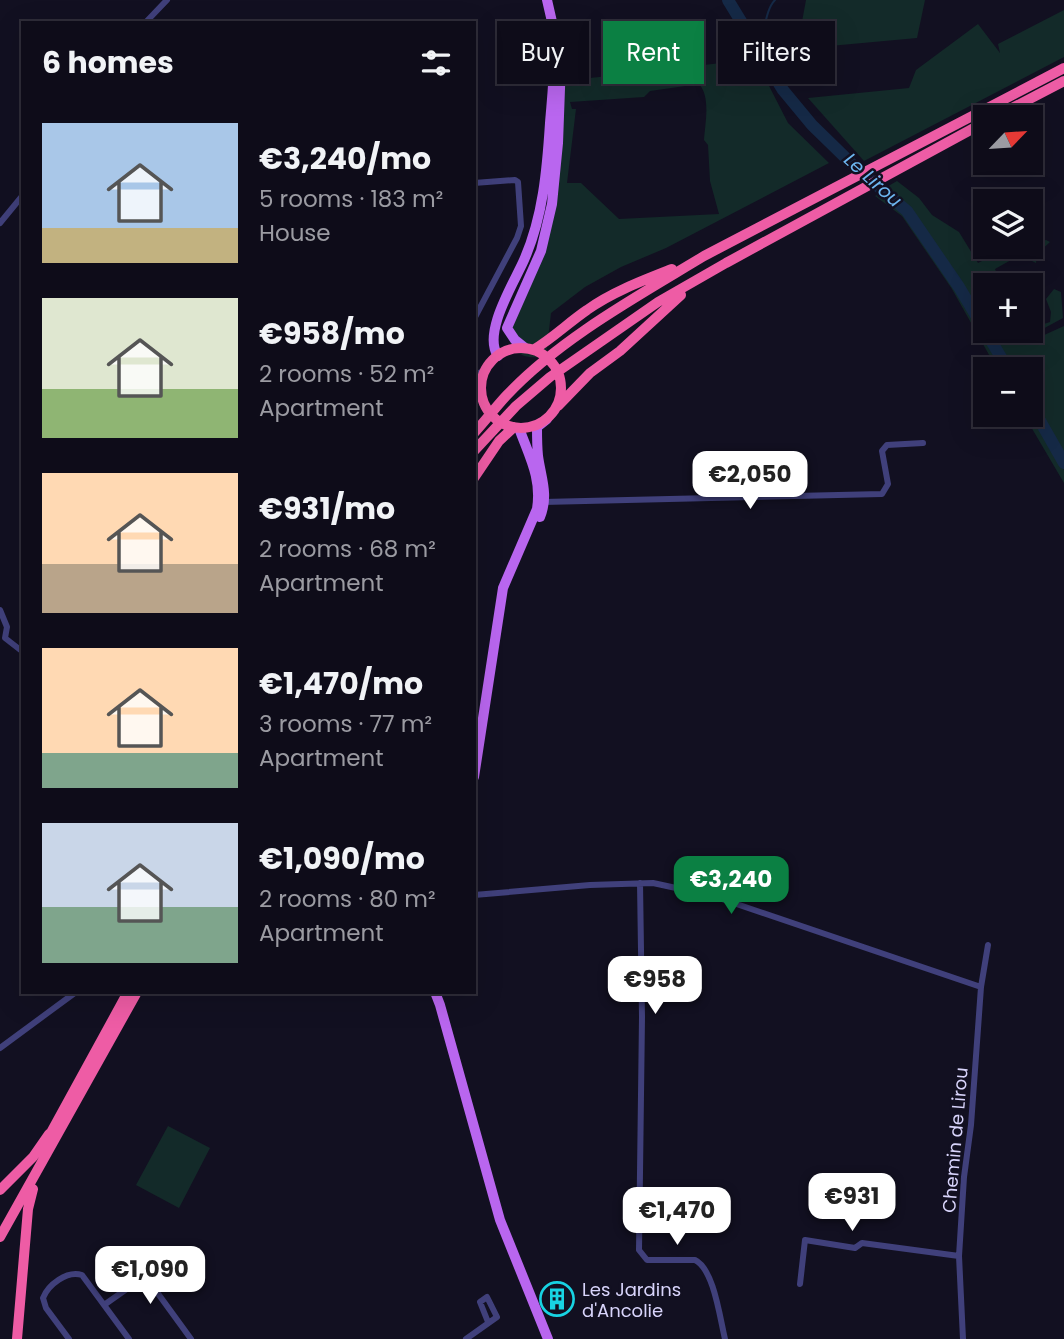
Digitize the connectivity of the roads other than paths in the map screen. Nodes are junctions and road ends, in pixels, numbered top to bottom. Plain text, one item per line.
1 (167, 0) edge
2 (547, 0) edge
3 (147, 21) edge
4 (552, 21) edge
5 (1064, 68) edge
6 (1064, 81) edge
7 (553, 84) edge
8 (560, 84) edge
9 (1018, 105) edge
10 (973, 129) edge
11 (476, 183) edge
12 (21, 197) edge
13 (0, 222) edge
14 (704, 256) junction
15 (726, 263) junction
16 (476, 315) edge
17 (533, 350) junction
18 (498, 356) junction
19 (486, 369) junction
20 (476, 375) edge
21 (479, 396) edge
22 (551, 415) junction
23 (515, 427) junction
24 (476, 431) edge
25 (923, 443) dead end
26 (476, 449) edge
27 (476, 475) edge
28 (542, 501) junction
29 (0, 610) edge
30 (21, 650) edge
31 (476, 765) edge
32 (640, 883) junction
33 (476, 895) edge
34 (988, 944) dead end
35 (981, 987) junction
36 (73, 994) edge
37 (127, 994) edge
38 (136, 994) edge
39 (437, 994) edge
40 (0, 1048) edge
41 (70, 1114) junction
42 (56, 1123) junction
43 (0, 1190) edge
44 (0, 1227) edge
45 (0, 1237) edge
46 (959, 1256) junction
47 (800, 1284) dead end
48 (104, 1305) junction
49 (488, 1322) dead end
50 (17, 1339) edge
51 (69, 1339) edge
52 (129, 1339) edge
53 (191, 1339) edge
54 (466, 1339) edge
55 (549, 1339) edge
56 (725, 1339) edge
57 (963, 1339) edge

1 - 3 street
2 - 4 main road
5 - 14 highway
6 - 9 highway
7 - 18 main road
8 - 17 main road
10 - 15 highway
11 - 16 street
12 - 13 street
14 - 17 highway
14 - 24 highway
15 - 22 highway
15 - 26 highway
17 - 18 highway
17 - 22 highway
18 - 19 highway
19 - 20 street
19 - 21 highway
21 - 23 highway
22 - 23 highway
22 - 28 main road
23 - 27 highway
23 - 28 main road
25 - 28 street
28 - 31 main road
29 - 30 street
32 - 33 street
32 - 35 street
32 - 56 street
34 - 35 street, Chemin de Lirou
35 - 46 street, Chemin de Lirou
36 - 40 street
37 - 42 highway
38 - 41 highway
39 - 55 main road
41 - 45 highway
41 - 50 highway
42 - 43 highway
42 - 44 highway
46 - 47 street
46 - 57 street, Chemin de Lirou
48 - 51 street
48 - 52 street
48 - 53 street
49 - 54 street

